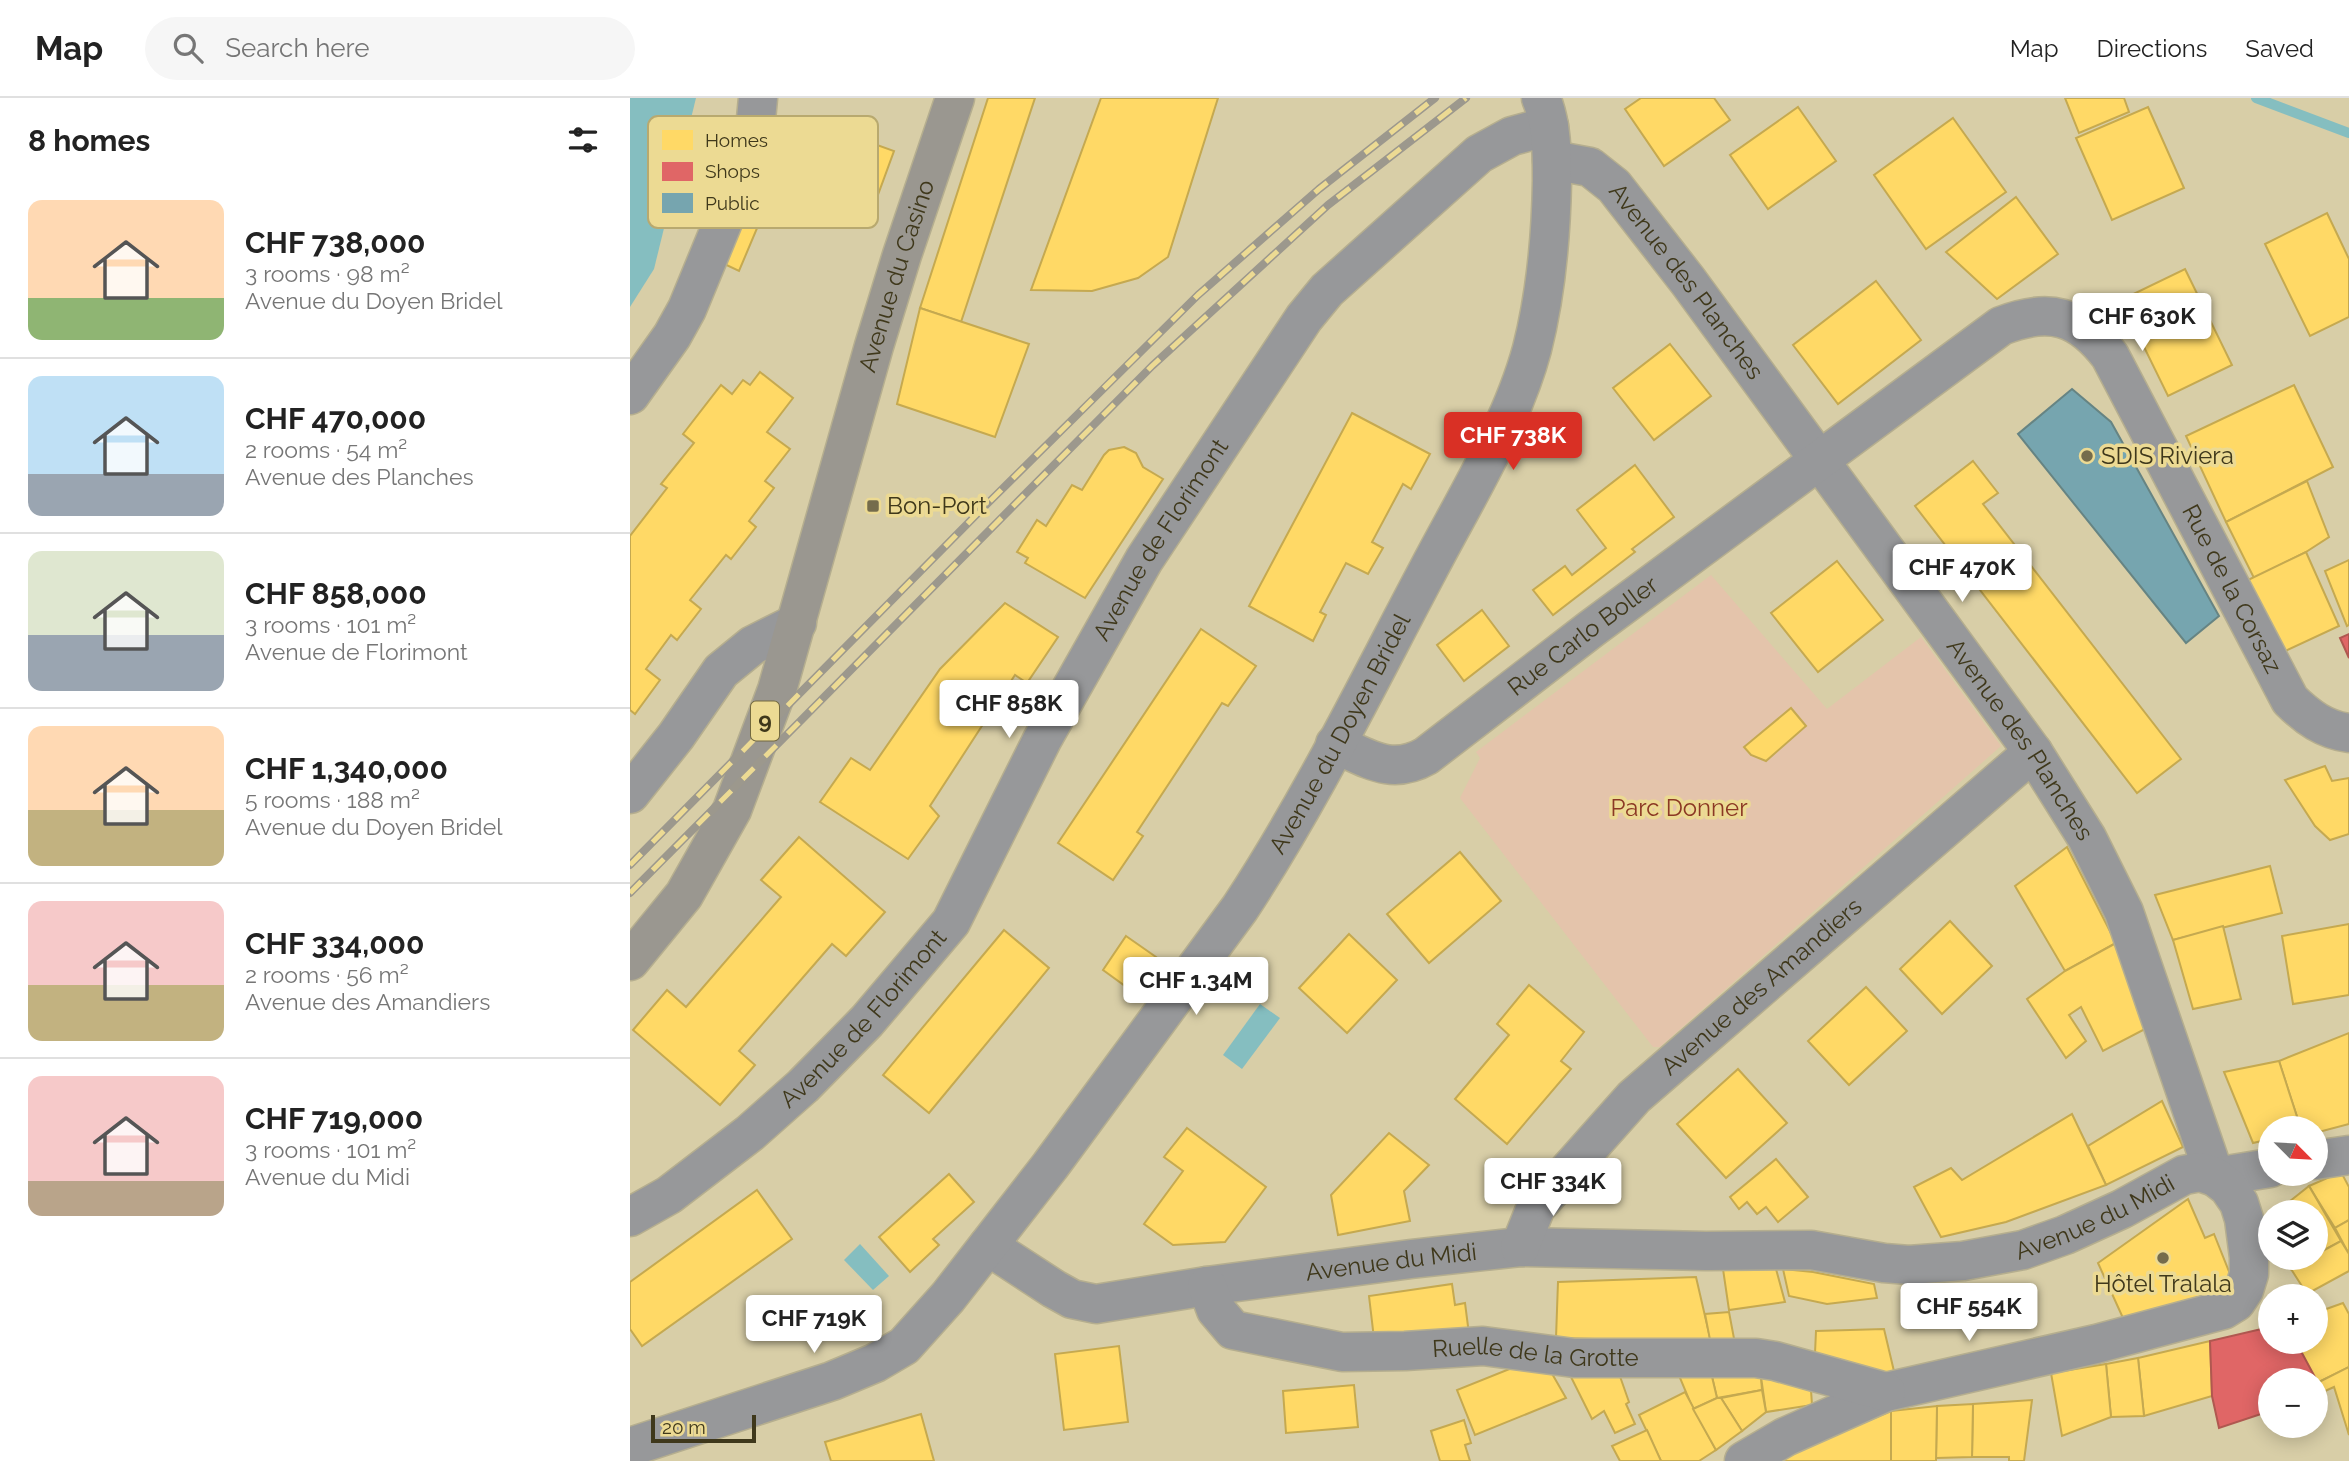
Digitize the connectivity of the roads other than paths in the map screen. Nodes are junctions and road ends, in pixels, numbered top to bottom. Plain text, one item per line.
1 (758, 98) edge
2 (956, 98) edge
3 (756, 116) edge
4 (1548, 128) edge
5 (720, 228) edge
6 (630, 394) edge
7 (1818, 461) junction
8 (797, 623) junction
9 (2349, 733) edge
10 (1335, 744) junction
11 (2033, 752) junction
12 (630, 794) edge
13 (630, 961) edge
14 (2349, 1155) edge
15 (2328, 1158) edge
16 (2258, 1170) edge
17 (2215, 1177) junction
18 (630, 1217) edge
19 (988, 1246) junction
20 (1520, 1247) junction
21 (1207, 1286) junction
22 (1886, 1392) junction
23 (630, 1447) edge
24 (1744, 1461) edge

1 - 3 street
2 - 8 main road, Avenue du Casino / 9
4 - 7 street, Avenue des Planches
4 - 10 street, Avenue du Doyen Bridel
4 - 18 street, Avenue de Florimont
5 - 6 street
7 - 9 street, Rue de la Corsaz
7 - 10 street, Rue Carlo Boller
7 - 11 street, Avenue des Planches
8 - 12 street
8 - 13 main road, 9
10 - 19 street, Avenue du Doyen Bridel
11 - 17 street, Avenue des Planches
11 - 20 street, Avenue des Amandiers
14 - 15 street
16 - 17 street, Avenue du Midi
17 - 20 street, Avenue du Midi
17 - 22 street
19 - 21 street, Avenue du Midi
19 - 23 street
20 - 21 street, Avenue du Midi
21 - 22 street, Ruelle de la Grotte
22 - 24 street

